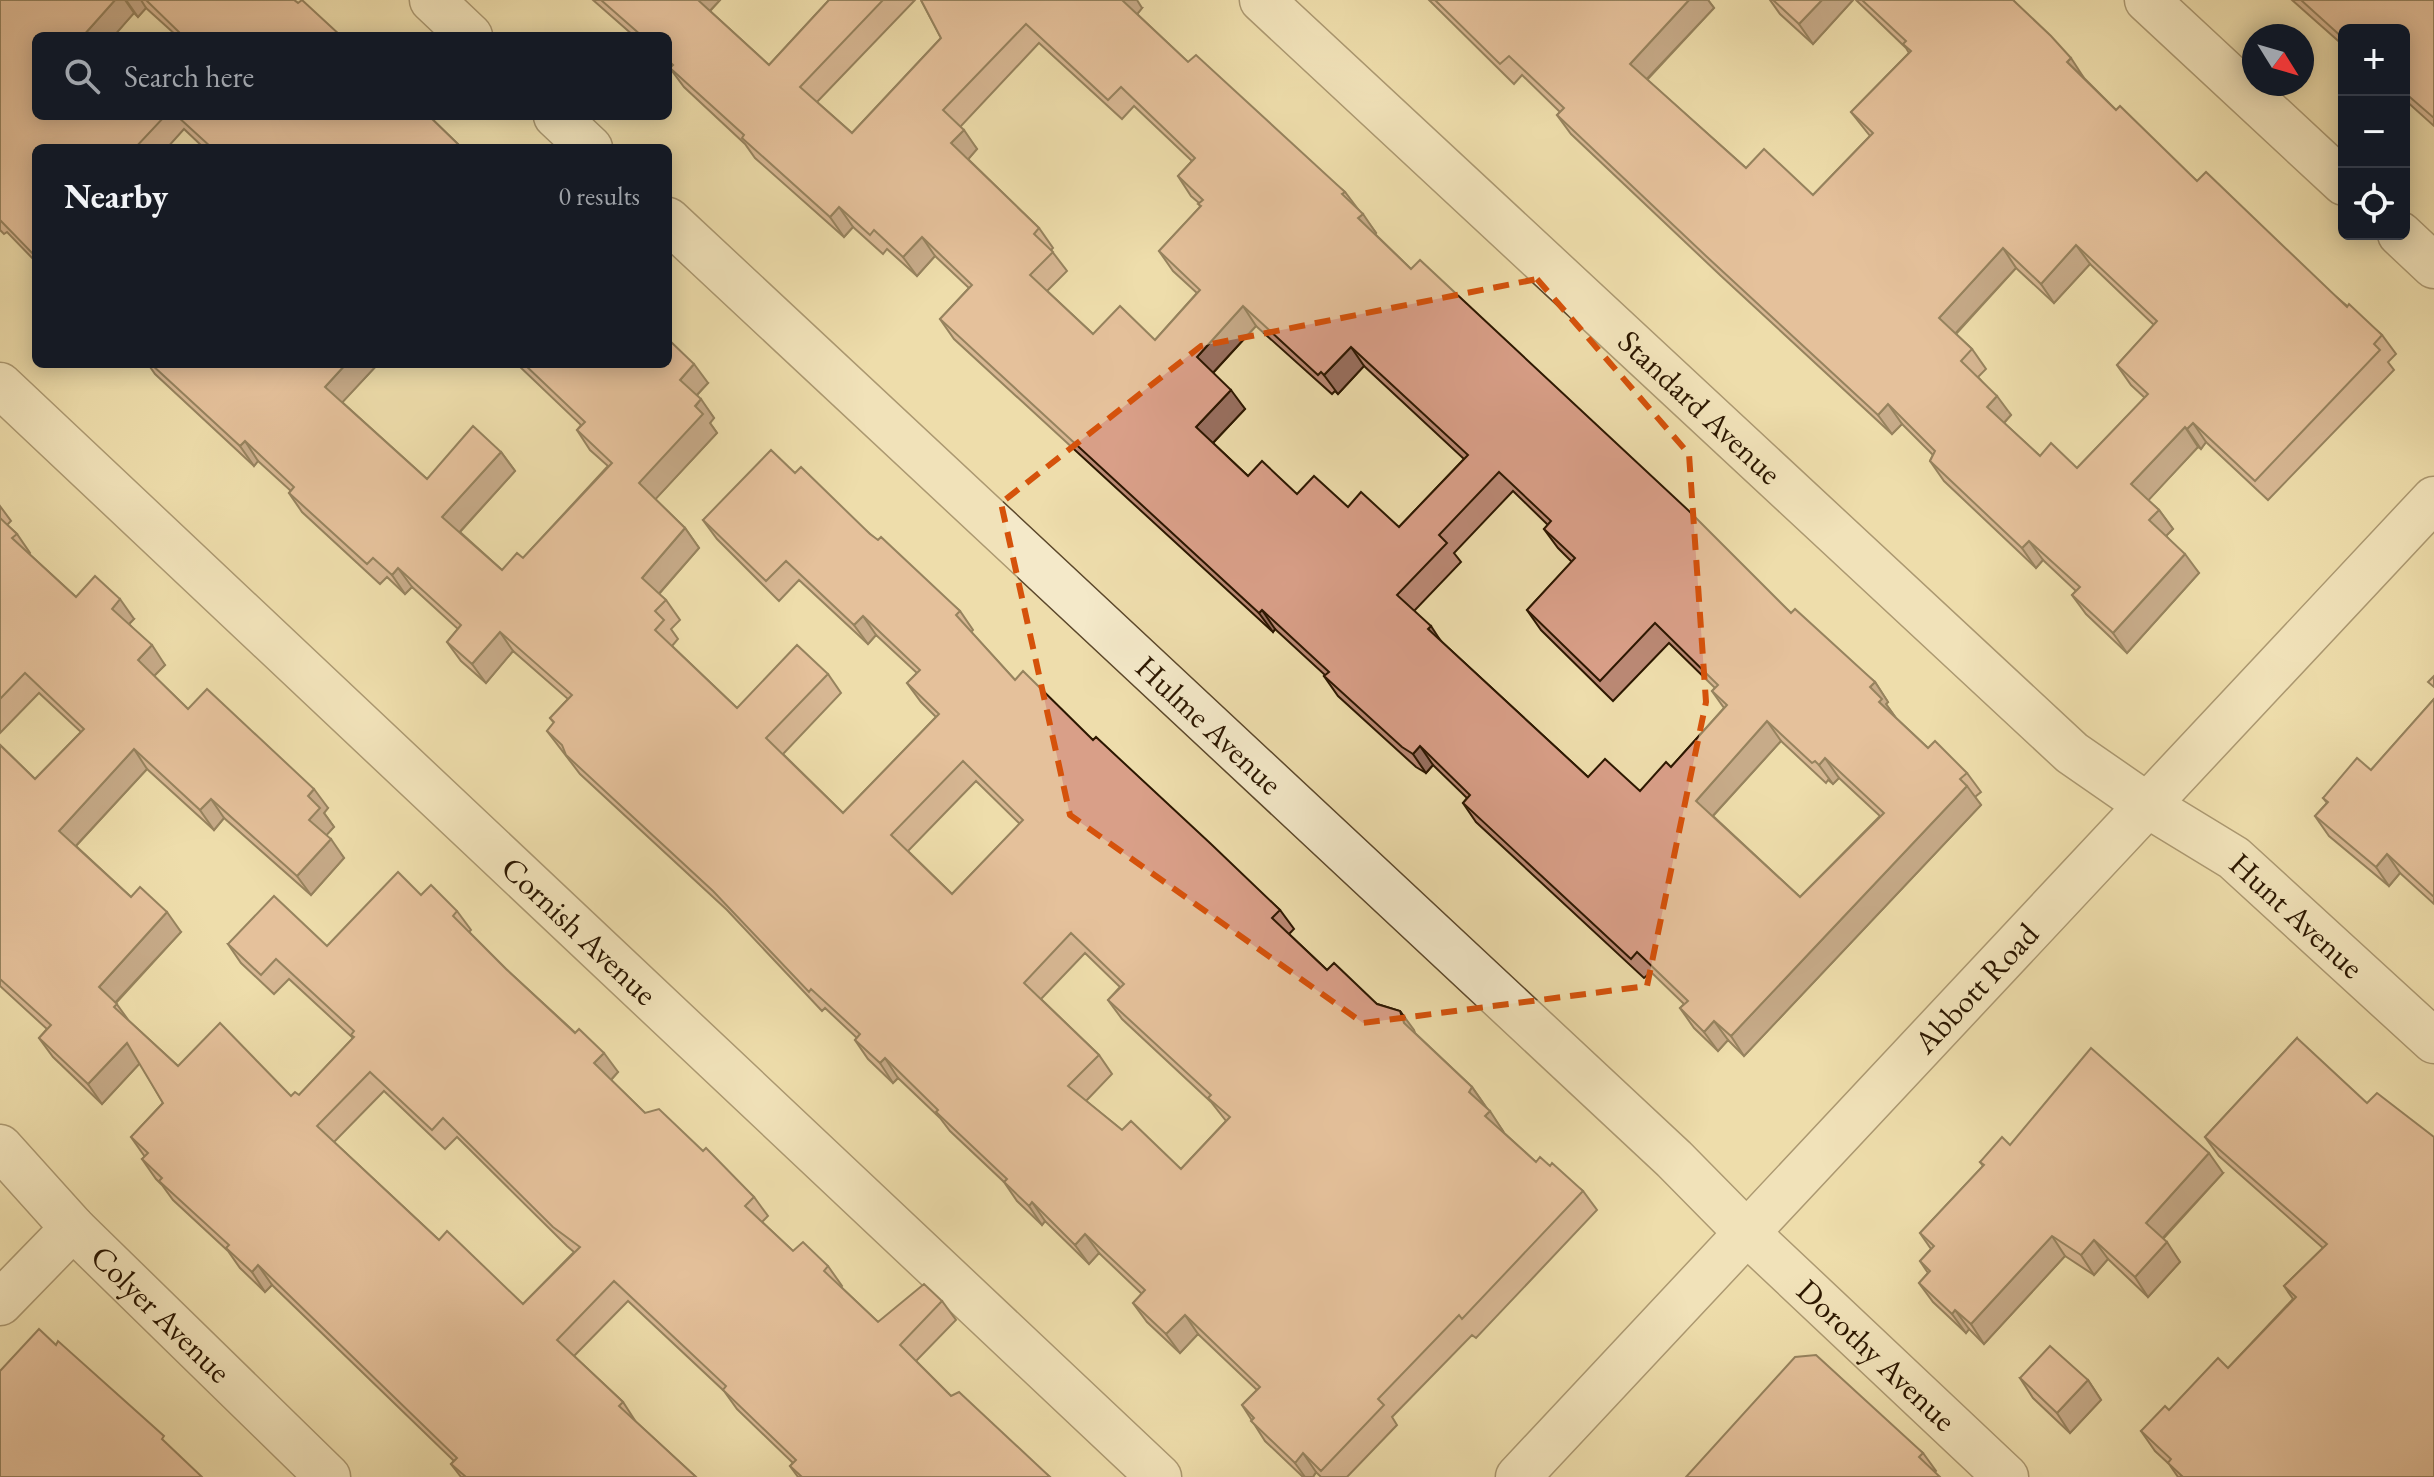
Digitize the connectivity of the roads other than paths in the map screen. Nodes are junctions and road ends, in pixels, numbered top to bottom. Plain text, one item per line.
1 (432, 0) edge
2 (1262, 0) edge
3 (2147, 0) edge
4 (466, 32) edge
5 (560, 120) edge
6 (586, 144) edge
7 (2338, 177) edge
8 (672, 224) edge
9 (2406, 240) edge
10 (2434, 266) edge
11 (0, 385) edge
12 (2434, 499) edge
13 (2147, 805) junction
14 (2434, 1041) edge
15 (0, 1147) edge
16 (73, 1228) junction
17 (1747, 1233) junction
18 (0, 1303) edge
19 (328, 1477) edge
20 (1159, 1477) edge
21 (1518, 1477) edge
22 (2006, 1477) edge

1 - 4 street
2 - 13 street, Standard Avenue
3 - 7 street
5 - 6 street
8 - 17 street, Hulme Avenue
9 - 10 street
11 - 20 street, Cornish Avenue
12 - 13 street, Abbott Road
13 - 14 street, Hunt Avenue
13 - 17 street, Abbott Road
15 - 16 street, Colyer Avenue
16 - 18 street
16 - 19 street, Colyer Avenue
17 - 21 street, Abbott Road
17 - 22 street, Dorothy Avenue

